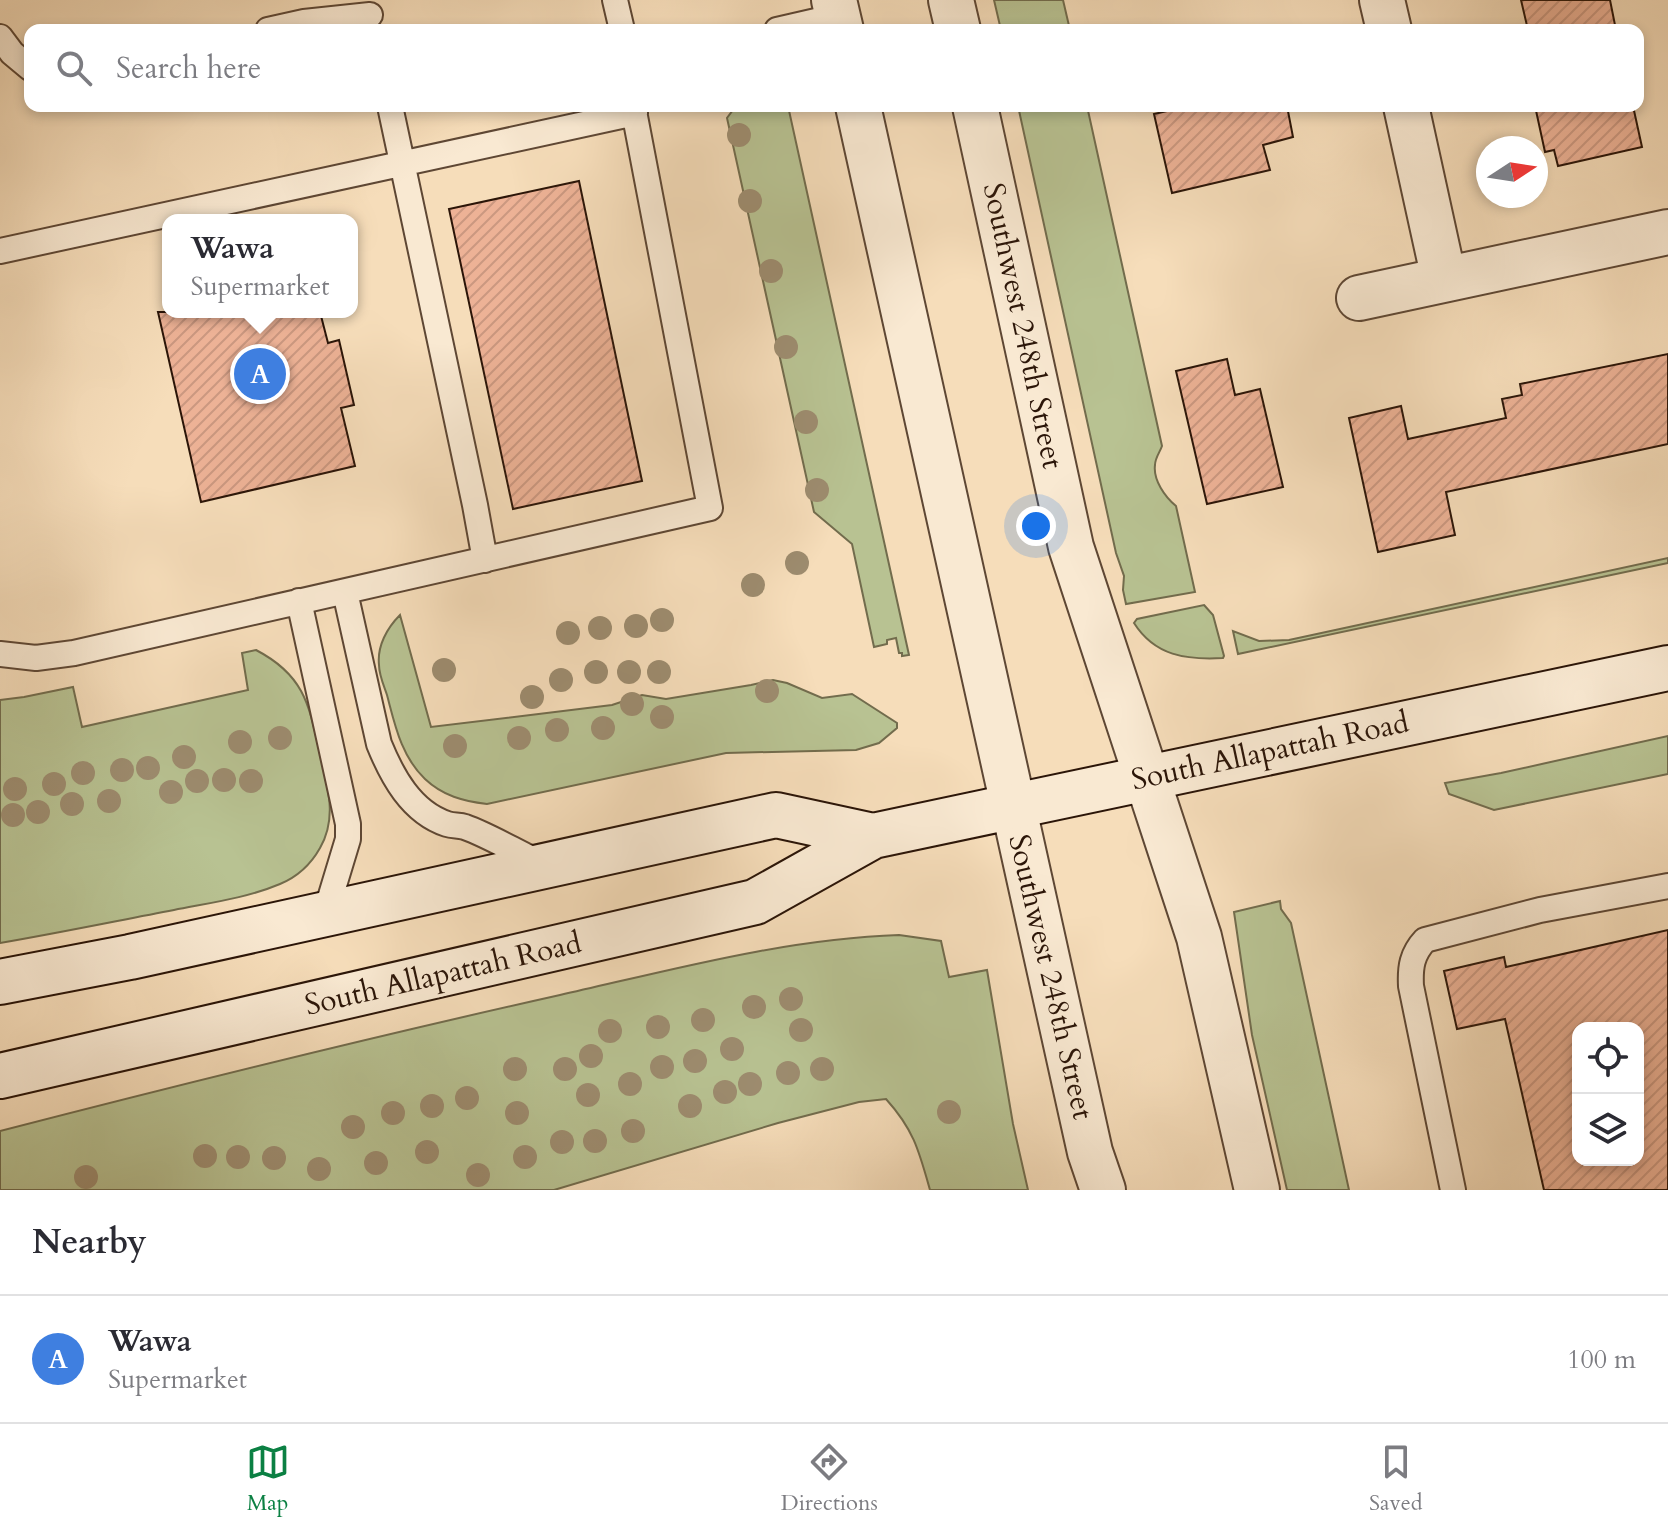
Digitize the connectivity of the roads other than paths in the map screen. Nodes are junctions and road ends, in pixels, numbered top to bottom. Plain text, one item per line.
1 (615, 0) edge
2 (951, 0) edge
3 (1382, 0) edge
4 (370, 15) edge
5 (838, 15) edge
6 (295, 24) edge
7 (621, 24) edge
8 (801, 24) edge
9 (957, 24) edge
10 (1388, 24) edge
11 (0, 37) edge
12 (24, 63) edge
13 (391, 112) edge
14 (621, 112) edge
15 (635, 112) edge
16 (859, 112) edge
17 (976, 112) edge
18 (1407, 112) edge
19 (402, 164) junction
20 (171, 214) edge
21 (162, 216) edge
22 (1668, 232) edge
23 (0, 251) edge
24 (1444, 279) junction
25 (1359, 298) dead end
26 (485, 560) junction
27 (345, 592) junction
28 (299, 601) junction
29 (0, 654) edge
30 (1668, 668) edge
31 (1146, 777) junction
32 (1013, 805) junction
33 (873, 836) junction
34 (545, 866) junction
35 (1668, 886) edge
36 (325, 915) junction
37 (0, 982) edge
38 (0, 1076) edge
39 (1095, 1177) edge
40 (1257, 1190) edge
41 (1453, 1190) edge

1 - 7 lane
2 - 9 street
3 - 10 street
4 - 6 lane
5 - 8 lane
11 - 12 lane
13 - 19 lane
14 - 19 lane
15 - 26 lane
16 - 32 street, Southwest 248th Street
17 - 31 street, Southwest 248th Street
18 - 24 street
19 - 20 lane
19 - 26 lane
21 - 23 lane
22 - 24 street
24 - 25 street
26 - 27 lane
27 - 28 lane
27 - 34 lane
28 - 29 lane
28 - 36 lane
30 - 31 street, South Allapattah Road
31 - 32 street, South Allapattah Road
31 - 40 street, Southwest 248th Street
32 - 33 street, South Allapattah Road
32 - 39 street, Southwest 248th Street
33 - 34 street, South Allapattah Road
33 - 38 street, South Allapattah Road
34 - 36 street, South Allapattah Road
35 - 41 lane
36 - 37 street, South Allapattah Road

